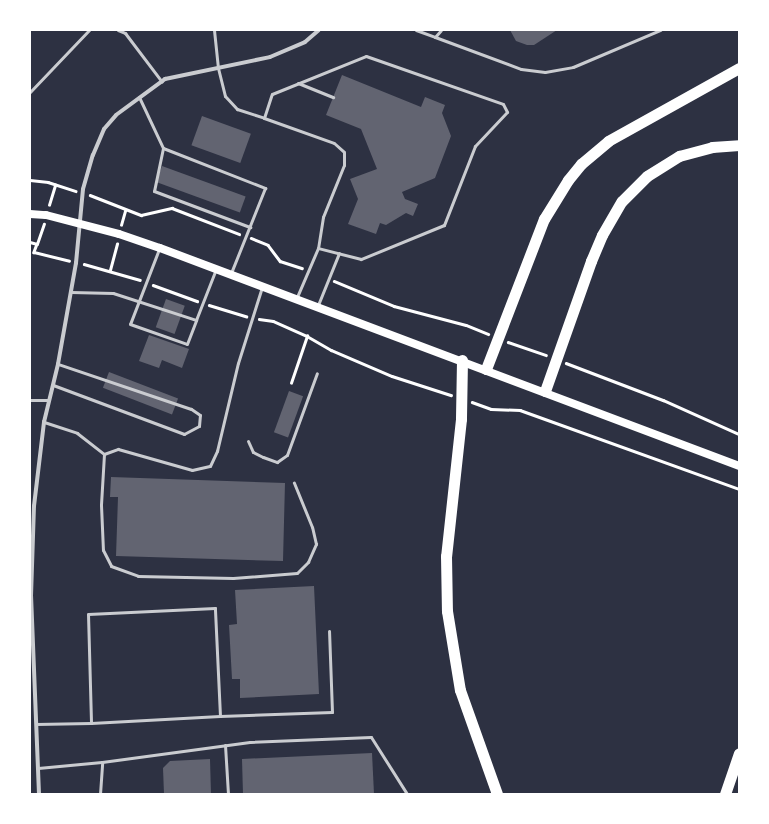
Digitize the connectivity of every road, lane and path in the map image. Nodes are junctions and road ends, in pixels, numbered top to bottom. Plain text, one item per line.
1 (89, 30) edge
2 (118, 30) edge
3 (214, 30) edge
4 (318, 30) edge
5 (416, 30) edge
6 (441, 30) edge
7 (660, 30) edge
8 (435, 37) junction
9 (218, 68) junction
10 (739, 68) edge
11 (162, 82) junction
12 (298, 83) junction
13 (30, 92) edge
14 (139, 96) junction
15 (333, 97) dead end
16 (264, 118) junction
17 (739, 145) edge
18 (163, 148) junction
19 (30, 180) edge
20 (83, 193) junction
21 (30, 214) edge
22 (80, 224) junction
23 (250, 227) junction
24 (246, 236) junction
25 (30, 242) edge
26 (160, 248) junction
27 (318, 248) junction
28 (338, 253) junction
29 (76, 263) junction
30 (216, 268) junction
31 (308, 270) junction
32 (231, 273) junction
33 (328, 279) junction
34 (146, 282) junction
35 (263, 285) junction
36 (70, 292) junction
37 (297, 297) junction
38 (139, 301) junction
39 (202, 303) junction
40 (318, 305) junction
41 (252, 317) junction
42 (196, 320) junction
43 (307, 336) junction
44 (498, 338) junction
45 (556, 359) junction
46 (462, 360) junction
47 (58, 364) junction
48 (486, 369) junction
49 (317, 373) dead end
50 (291, 383) dead end
51 (52, 385) junction
52 (545, 391) junction
53 (462, 399) junction
54 (30, 400) edge
55 (49, 400) junction
56 (44, 422) junction
57 (739, 434) edge
58 (248, 441) dead end
59 (104, 454) junction
60 (739, 466) edge
61 (294, 483) dead end
62 (739, 489) edge
63 (32, 506) edge
64 (329, 631) dead end
65 (31, 645) edge
66 (220, 716) junction
67 (91, 723) junction
68 (36, 724) junction
69 (225, 745) junction
70 (739, 753) edge
71 (102, 762) junction
72 (38, 768) junction
73 (40, 794) edge
74 (100, 794) edge
75 (228, 794) edge
76 (406, 794) edge
77 (497, 794) edge
78 (725, 794) edge

1 - 13 lane
2 - 11 lane
3 - 9 lane
4 - 9 street
5 - 8 lane
6 - 8 lane
7 - 8 lane
9 - 11 street
9 - 16 lane
10 - 44 highway
11 - 14 street
12 - 15 lane
12 - 16 lane
12 - 28 lane
14 - 18 lane
14 - 20 street
16 - 27 lane
17 - 45 highway
18 - 23 lane
18 - 23 lane
19 - 20 path
20 - 22 street
20 - 24 path
21 - 22 main road
22 - 26 main road
22 - 29 street
23 - 24 lane
24 - 31 path
24 - 32 lane
25 - 29 path
26 - 30 main road
26 - 34 lane
27 - 28 lane
27 - 31 lane
28 - 33 lane
29 - 34 path
29 - 36 street
30 - 32 main road
30 - 39 lane
31 - 37 lane
32 - 35 main road
33 - 40 lane
33 - 44 path
34 - 38 lane
34 - 39 path
35 - 37 main road
35 - 41 lane
36 - 38 lane
36 - 47 street
37 - 40 main road
38 - 42 lane
38 - 42 lane
39 - 41 path
39 - 42 lane
40 - 46 main road
41 - 43 path
41 - 59 lane
43 - 50 path
43 - 53 path
44 - 45 path
44 - 48 highway
45 - 52 highway
45 - 57 path
46 - 48 main road
46 - 53 highway
47 - 51 street
47 - 51 lane
48 - 52 main road
49 - 58 lane
51 - 55 street
52 - 60 main road
53 - 62 path
53 - 77 highway
54 - 55 lane
55 - 56 street
56 - 59 lane
56 - 63 street
59 - 61 lane
63 - 65 street
64 - 66 lane
65 - 68 street
66 - 67 lane
66 - 67 lane
67 - 68 lane
68 - 72 street
69 - 71 lane
69 - 75 lane
69 - 76 lane
70 - 78 highway
71 - 72 lane
71 - 74 lane
72 - 73 street

